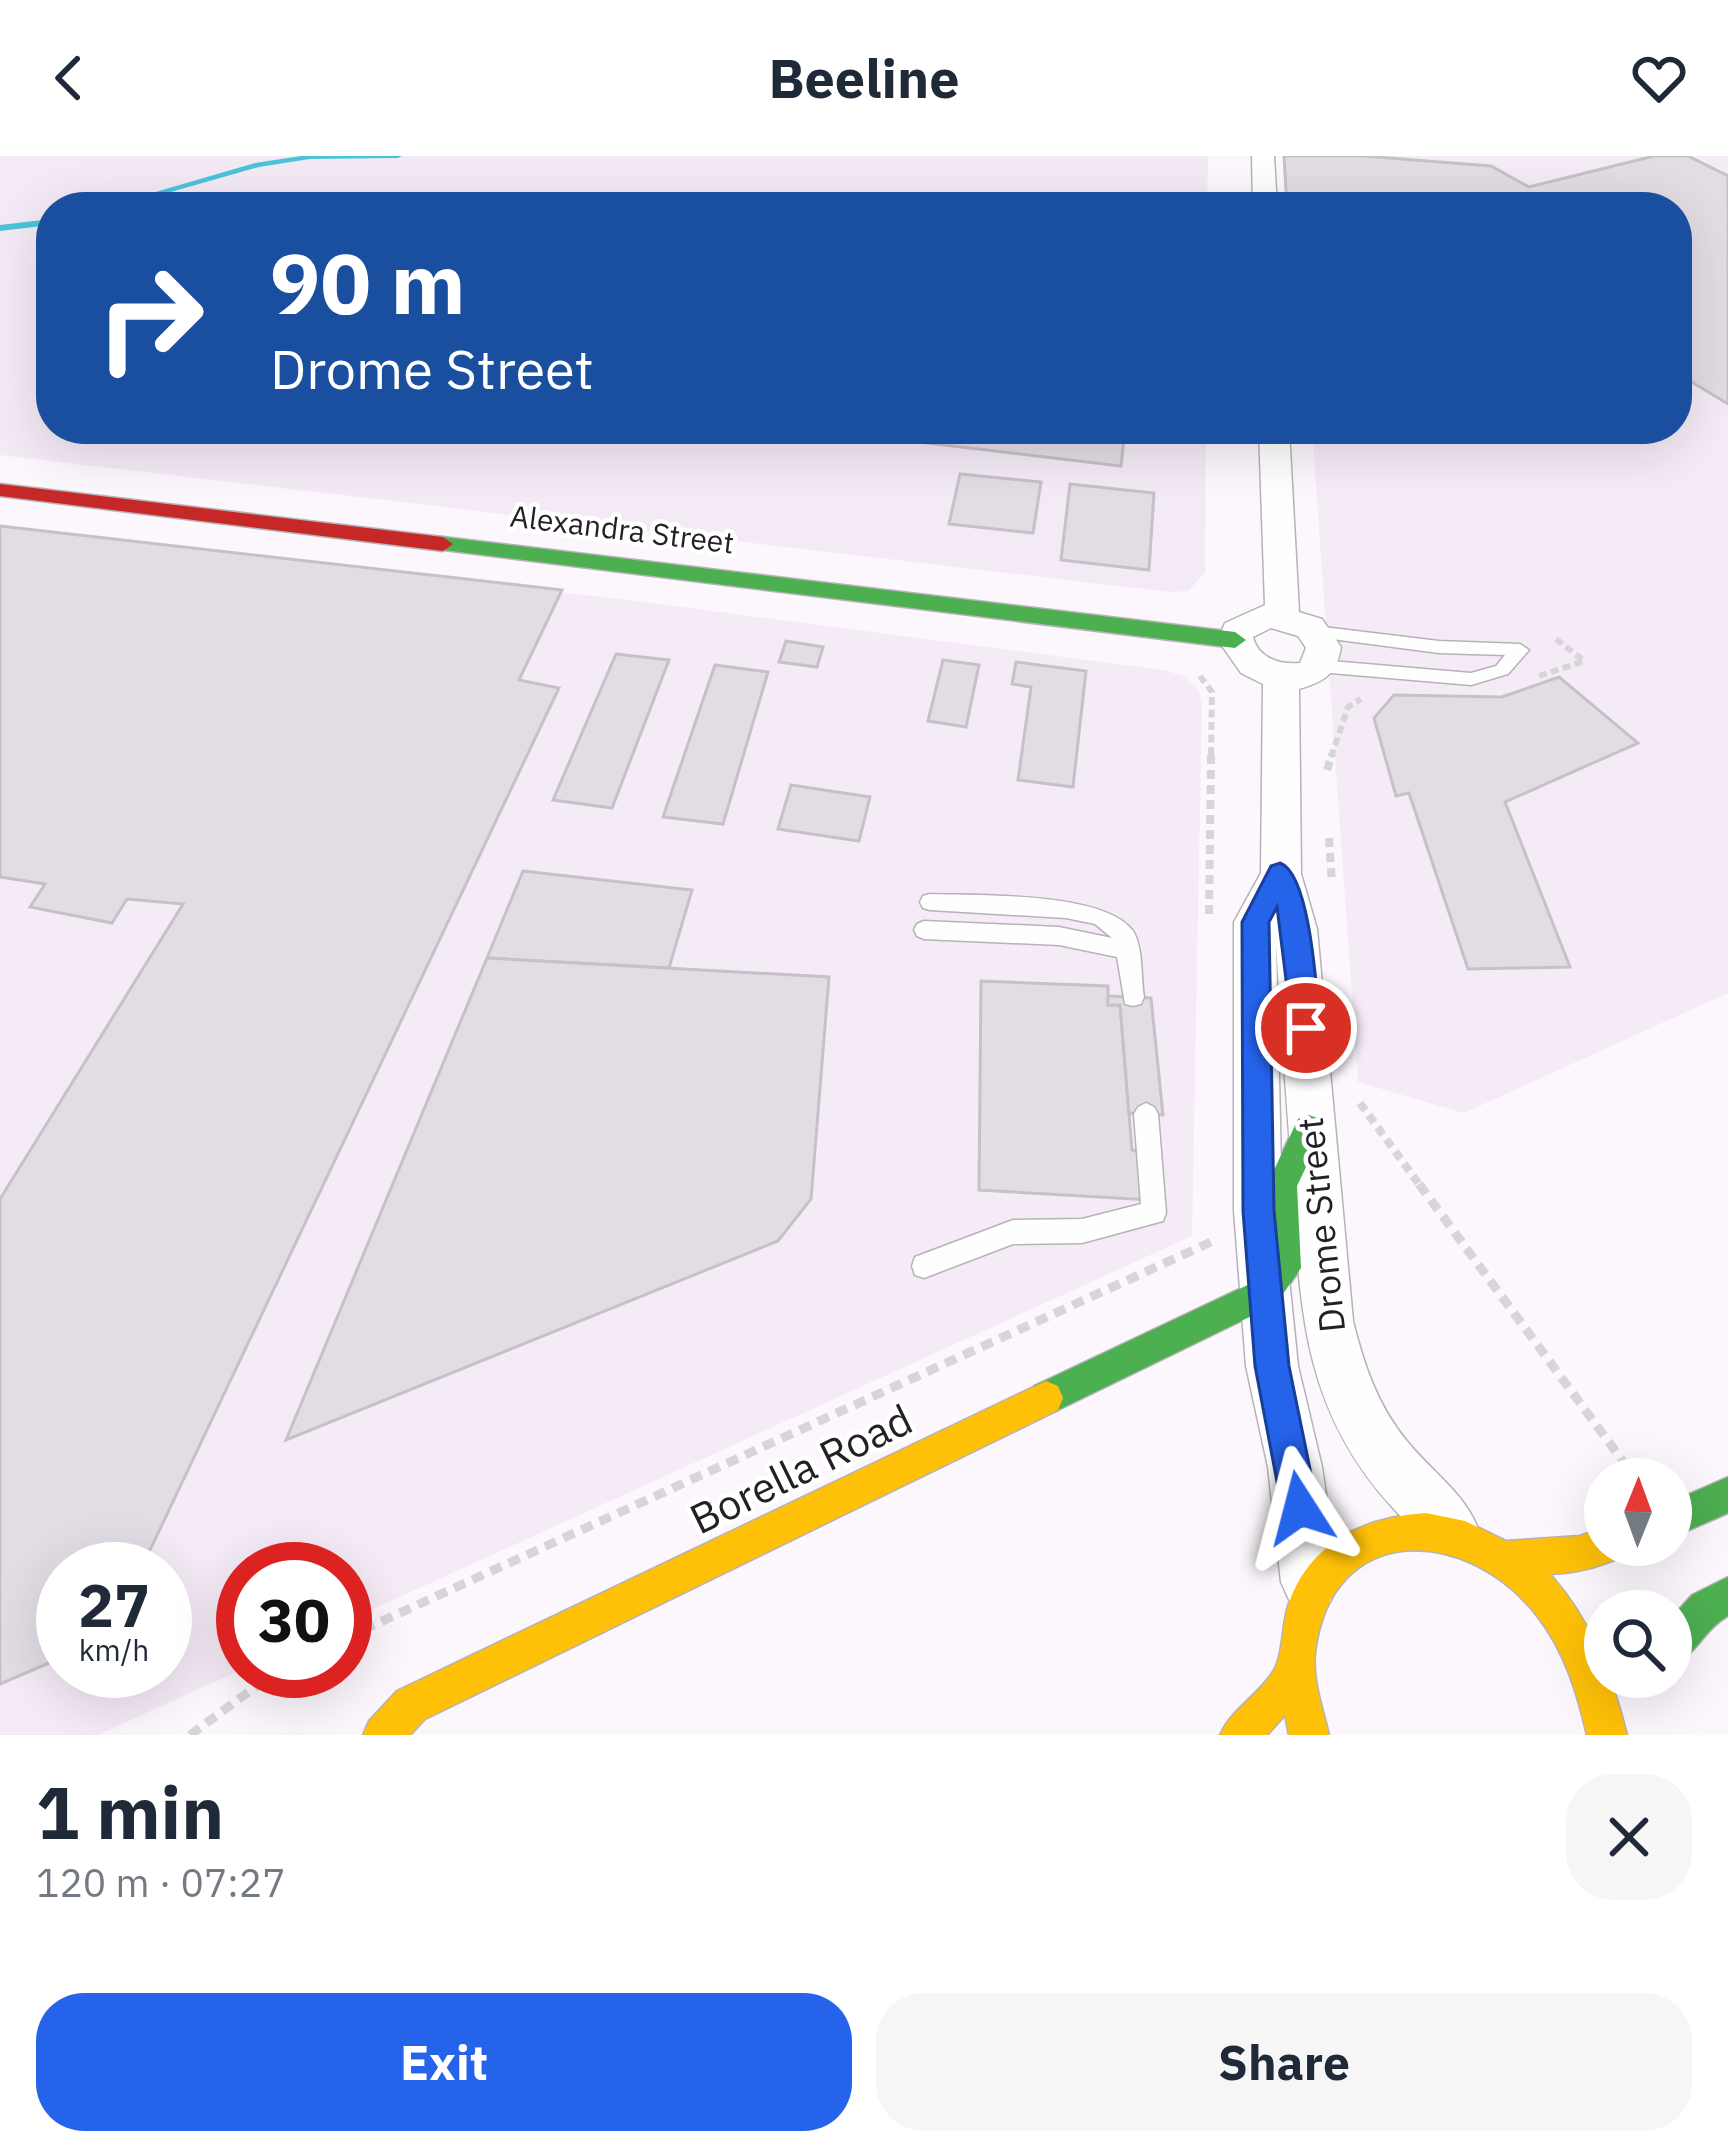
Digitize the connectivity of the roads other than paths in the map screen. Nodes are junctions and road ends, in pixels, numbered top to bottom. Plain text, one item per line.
1 (1263, 156) edge
2 (1264, 192) edge
3 (1275, 444) edge
4 (0, 490) edge
5 (1282, 616) junction
6 (1235, 640) junction
7 (1317, 649) junction
8 (1281, 676) junction
9 (1280, 874) junction
10 (930, 902) dead end
11 (924, 930) dead end
12 (1126, 950) junction
13 (1132, 997) dead end
14 (1147, 1114) dead end
15 (1309, 1129) junction
16 (924, 1266) dead end
17 (1265, 1293) junction
18 (1728, 1495) edge
19 (1692, 1511) edge
20 (1459, 1536) junction
21 (1584, 1553) edge
22 (1503, 1559) junction
23 (1310, 1590) junction
24 (1728, 1596) edge
25 (1692, 1624) edge
26 (1295, 1676) junction
27 (1632, 1698) edge
28 (1607, 1733) edge
29 (383, 1735) edge
30 (1240, 1735) edge
31 (1309, 1735) edge

1 - 2 street
3 - 5 street
4 - 6 street, Alexandra Street
5 - 6 street
5 - 7 street
6 - 8 street
7 - 7 lane
7 - 8 street
8 - 9 street, Drome Street
9 - 15 street, Drome Street
9 - 17 street, Drome Street
10 - 12 lane
11 - 12 lane
12 - 13 lane
14 - 16 lane
15 - 17 street
15 - 20 street, Drome Street
17 - 23 street, Drome Street
17 - 29 street, Borella Road
18 - 19 street
20 - 22 street
20 - 23 street
21 - 22 street
22 - 28 street
23 - 26 street
24 - 25 street
26 - 30 street
26 - 31 street
27 - 28 street

